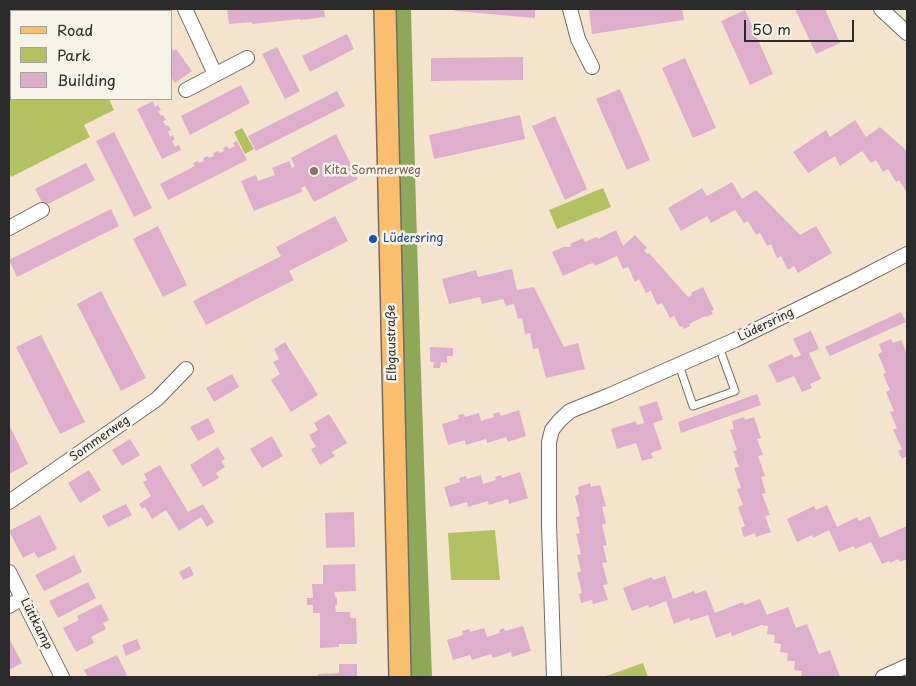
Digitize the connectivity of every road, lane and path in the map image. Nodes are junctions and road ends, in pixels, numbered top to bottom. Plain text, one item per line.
1 (185, 9) edge
2 (385, 9) edge
3 (570, 9) edge
4 (880, 9) edge
5 (907, 33) edge
6 (247, 58) dead end
7 (592, 68) dead end
8 (216, 74) junction
9 (186, 90) dead end
10 (42, 210) dead end
11 (9, 228) edge
12 (907, 254) edge
13 (719, 347) junction
14 (679, 365) junction
15 (186, 369) dead end
16 (9, 502) edge
17 (9, 572) edge
18 (22, 598) junction
19 (9, 606) edge
20 (907, 666) edge
21 (62, 677) edge
22 (400, 677) edge
23 (554, 677) edge
24 (883, 677) edge

1 - 8 street
2 - 22 main road, Elbgaustraße
3 - 7 street
4 - 5 street
6 - 8 street
8 - 9 street
10 - 11 street
12 - 13 street, Lüdersring
13 - 14 street, Lüdersring
13 - 14 lane
14 - 23 street, Lüdersring
15 - 16 street, Sommerweg
17 - 18 street, Lüttkamp
18 - 19 street
18 - 21 street, Lüttkamp
20 - 24 street

